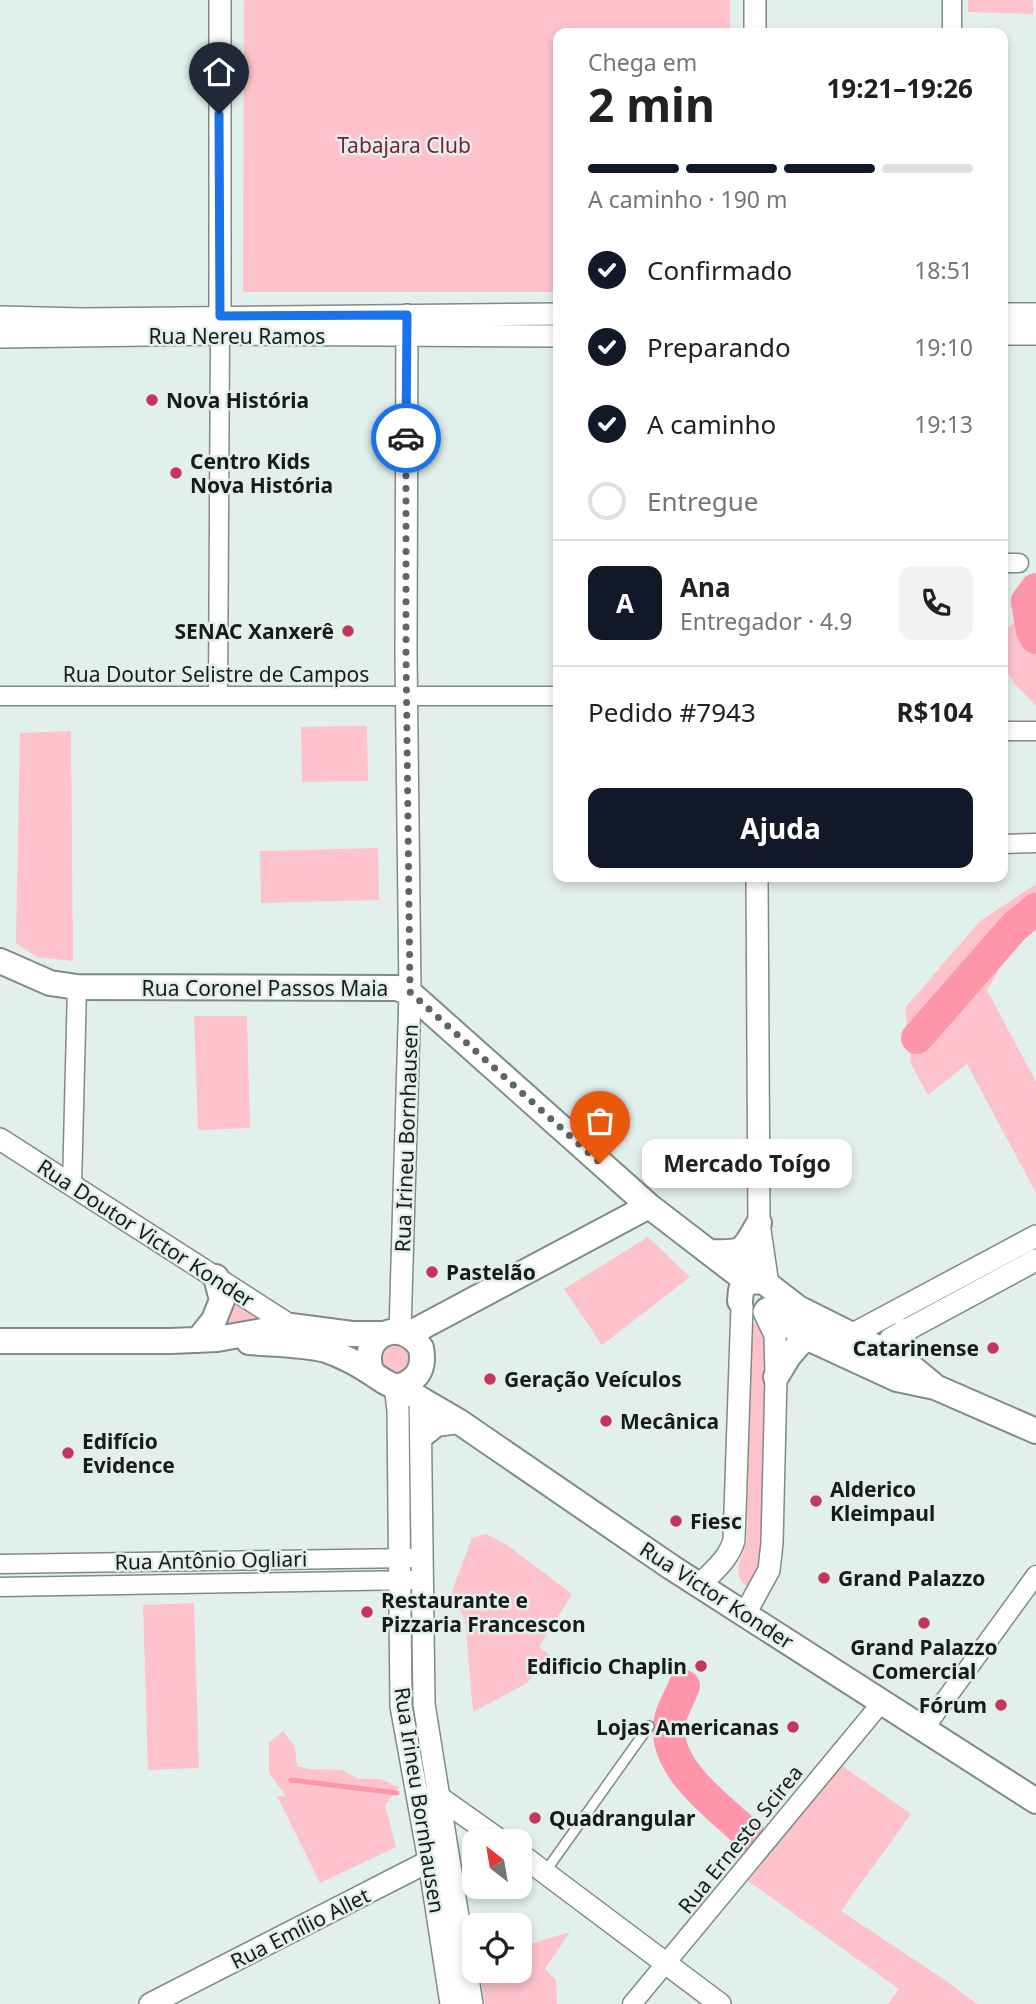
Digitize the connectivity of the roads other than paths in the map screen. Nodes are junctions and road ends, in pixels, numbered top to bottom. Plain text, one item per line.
1 (219, 0) edge
2 (755, 0) edge
3 (953, 0) edge
4 (755, 28) edge
5 (952, 28) edge
6 (530, 314) junction
7 (553, 314) edge
8 (0, 317) edge
9 (220, 325) junction
10 (407, 325) junction
11 (82, 328) junction
12 (530, 336) junction
13 (553, 336) edge
14 (0, 337) edge
15 (0, 696) edge
16 (218, 696) junction
17 (553, 696) edge
18 (406, 697) junction
19 (1008, 731) edge
20 (1036, 731) edge
21 (1008, 844) edge
22 (1036, 844) edge
23 (757, 882) edge
24 (0, 961) edge
25 (77, 987) junction
26 (410, 992) junction
27 (0, 1139) edge
28 (72, 1186) junction
29 (649, 1206) junction
30 (759, 1223) junction
31 (1036, 1236) edge
32 (702, 1247) junction
33 (1036, 1260) edge
34 (216, 1277) junction
35 (933, 1292) junction
36 (756, 1296) junction
37 (472, 1303) junction
38 (943, 1311) junction
39 (291, 1326) junction
40 (905, 1331) junction
41 (397, 1333) junction
42 (851, 1335) junction
43 (808, 1338) junction
44 (208, 1339) junction
45 (0, 1341) edge
46 (876, 1347) junction
47 (326, 1350) junction
48 (904, 1362) junction
49 (372, 1373) junction
50 (776, 1377) junction
51 (411, 1380) junction
52 (935, 1387) junction
53 (458, 1421) junction
54 (1036, 1431) edge
55 (422, 1435) junction
56 (398, 1460) junction
57 (422, 1461) junction
58 (400, 1558) junction
59 (423, 1558) junction
60 (290, 1559) junction
61 (213, 1560) junction
62 (131, 1562) junction
63 (50, 1563) junction
64 (0, 1564) edge
65 (1036, 1575) edge
66 (289, 1581) junction
67 (214, 1583) junction
68 (131, 1585) junction
69 (700, 1585) junction
70 (0, 1587) edge
71 (48, 1587) junction
72 (400, 1589) junction
73 (423, 1589) junction
74 (745, 1614) junction
75 (882, 1702) junction
76 (649, 1726) dead end
77 (924, 1728) junction
78 (414, 1780) junction
79 (441, 1798) junction
80 (1036, 1801) edge
81 (484, 1829) edge
82 (449, 1852) junction
83 (429, 1861) junction
84 (532, 1863) edge
85 (545, 1872) junction
86 (667, 1964) junction
87 (179, 1998) edge
88 (461, 2002) edge
89 (150, 2004) edge
90 (632, 2004) edge
91 (720, 2004) edge

1 - 9 street
2 - 4 street
3 - 5 street
6 - 7 street, Rua Nereu Ramos
6 - 10 street, Rua Nereu Ramos
6 - 12 street
8 - 11 street, Rua Nereu Ramos
9 - 10 street, Rua Nereu Ramos
9 - 11 street, Rua Nereu Ramos
9 - 16 street
10 - 12 street, Rua Nereu Ramos
10 - 18 street, Rua Irineu Bornhausen
11 - 14 street, Rua Nereu Ramos
12 - 13 street, Rua Nereu Ramos
15 - 16 street, Rua Doutor Selistre de Campos
16 - 18 street, Rua Doutor Selistre de Campos
17 - 18 street, Rua Doutor Selistre de Campos
18 - 26 street, Rua Irineu Bornhausen
19 - 20 street
21 - 22 street
23 - 30 street
24 - 25 main road, Rua Coronel Passos Maia
25 - 26 main road, Rua Coronel Passos Maia
25 - 28 street
26 - 29 main road, Rua Coronel Passos Maia
26 - 41 street, Rua Irineu Bornhausen
27 - 28 street, Rua Doutor Victor Konder
28 - 34 street, Rua Doutor Victor Konder
29 - 32 main road, Rua Coronel Passos Maia
29 - 37 main road
30 - 32 main road
30 - 36 street
31 - 35 street
32 - 36 main road, Rua Coronel Passos Maia
33 - 38 street
34 - 39 street, Rua Doutor Victor Konder
34 - 44 main road
35 - 38 street
35 - 42 street
36 - 42 main road, Rua Coronel Passos Maia
36 - 43 main road, Rua Coronel Passos Maia
36 - 50 street
36 - 69 street
37 - 41 main road
37 - 51 main road
38 - 40 street
39 - 41 main road
39 - 44 main road
39 - 47 main road
40 - 46 street
40 - 48 main road
41 - 49 main road
41 - 51 main road
42 - 46 main road, Rua Coronel Passos Maia
43 - 46 main road
43 - 50 main road
43 - 52 main road, Rua Coronel Passos Maia
44 - 45 main road
44 - 47 main road
46 - 48 main road, Rua Coronel Passos Maia
47 - 49 main road
48 - 52 main road, Rua Coronel Passos Maia
49 - 51 main road
50 - 74 street
51 - 53 main road, Rua Victor Konder
51 - 55 street, Rua Irineu Bornhausen
51 - 56 street, Rua Irineu Bornhausen
52 - 54 main road, Rua Coronel Passos Maia
53 - 55 main road
53 - 69 main road, Rua Victor Konder
55 - 57 street, Rua Irineu Bornhausen
56 - 57 street
56 - 58 street, Rua Irineu Bornhausen
57 - 59 street, Rua Irineu Bornhausen
58 - 59 street, Rua Antônio Ogliari
58 - 60 street, Rua Antônio Ogliari
58 - 72 street, Rua Irineu Bornhausen
59 - 73 street, Rua Irineu Bornhausen
60 - 61 street, Rua Antônio Ogliari
60 - 66 street
61 - 62 street, Rua Antônio Ogliari
61 - 67 street
62 - 63 street, Rua Antônio Ogliari
62 - 68 street
63 - 64 street, Rua Antônio Ogliari
63 - 71 street
65 - 77 street
66 - 67 street, Rua Antônio Ogliari
66 - 72 street, Rua Antônio Ogliari
67 - 68 street, Rua Antônio Ogliari
68 - 71 street, Rua Antônio Ogliari
69 - 74 main road, Rua Victor Konder
70 - 71 street, Rua Antônio Ogliari
72 - 73 street, Rua Antônio Ogliari
72 - 78 street, Rua Irineu Bornhausen
73 - 79 street, Rua Irineu Bornhausen
74 - 75 main road, Rua Victor Konder
75 - 77 main road, Rua Victor Konder
75 - 86 street, Rua Ernesto Scirea
76 - 85 lane
77 - 80 main road, Rua Victor Konder
78 - 79 street
78 - 83 street, Rua Irineu Bornhausen
79 - 81 street
79 - 82 street, Rua Irineu Bornhausen
82 - 83 street, Rua Emílio Allet
82 - 88 street, Rua Irineu Bornhausen
83 - 87 street, Rua Emílio Allet
83 - 88 street, Rua Irineu Bornhausen
84 - 85 street
85 - 86 street
86 - 90 street, Rua Ernesto Scirea
86 - 91 street
87 - 89 street, Rua Emílio Allet

